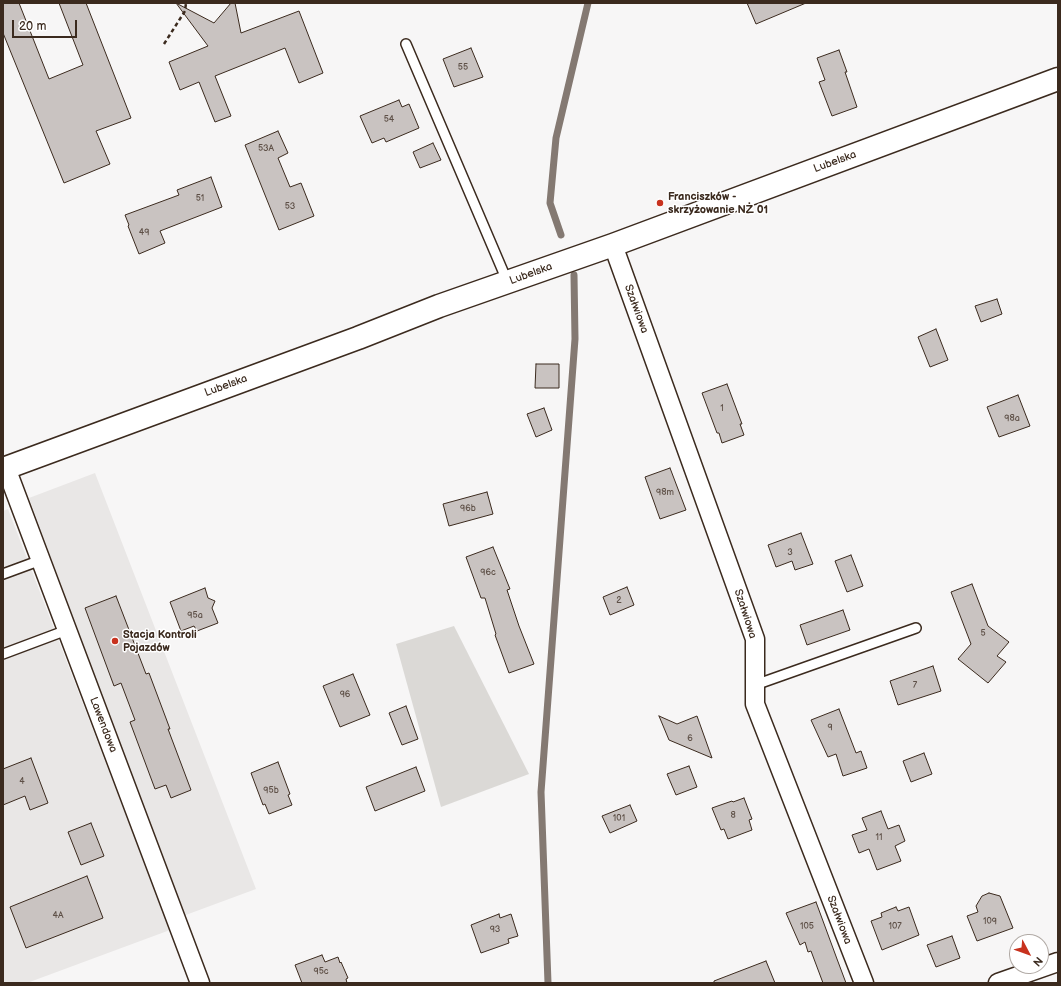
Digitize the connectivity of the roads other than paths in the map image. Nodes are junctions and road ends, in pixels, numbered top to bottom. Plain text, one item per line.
1 (406, 44) dead end
2 (1058, 79) edge
3 (613, 245) junction
4 (508, 283) junction
5 (4, 468) edge
6 (41, 560) junction
7 (3, 574) edge
8 (916, 628) dead end
9 (67, 630) junction
10 (3, 654) edge
11 (755, 686) junction
12 (1058, 962) edge
13 (200, 983) edge
14 (864, 983) edge
15 (998, 983) edge

1 - 4 lane
2 - 3 main road, Lubelska
3 - 4 main road, Lubelska
3 - 11 street, Szałwiowa
4 - 5 main road, Lubelska
5 - 6 street, Lawendowa
6 - 7 lane
6 - 9 street, Lawendowa
8 - 11 lane
9 - 10 lane
9 - 13 street, Lawendowa
11 - 14 street, Szałwiowa
12 - 15 street

